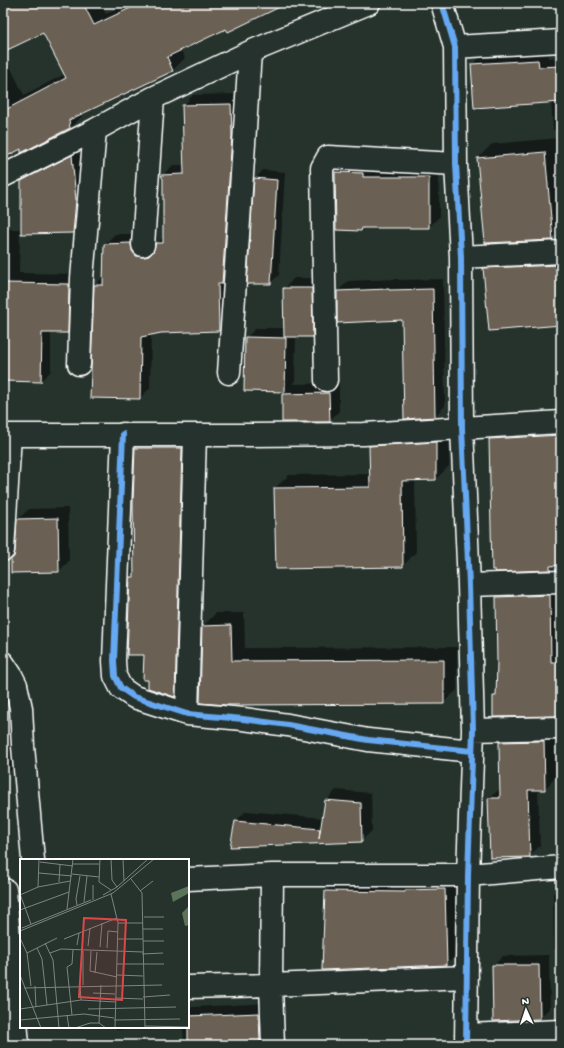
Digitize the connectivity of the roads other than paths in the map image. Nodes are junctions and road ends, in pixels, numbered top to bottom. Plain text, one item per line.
1 (369, 3) edge
2 (442, 3) edge
3 (561, 41) edge
4 (455, 46) junction
5 (250, 52) junction
6 (153, 98) junction
7 (95, 130) junction
8 (456, 164) junction
9 (3, 176) edge
10 (143, 245) dead end
11 (561, 252) edge
12 (461, 257) junction
13 (79, 364) dead end
14 (229, 373) dead end
15 (326, 380) dead end
16 (561, 422) edge
17 (462, 428) junction
18 (123, 434) junction
19 (6, 435) edge
20 (195, 435) junction
21 (3, 550) edge
22 (561, 582) edge
23 (469, 585) junction
24 (3, 663) edge
25 (187, 714) junction
26 (561, 728) edge
27 (472, 740) junction
28 (33, 859) edge
29 (561, 867) edge
30 (272, 875) junction
31 (468, 875) junction
32 (189, 879) edge
33 (10, 889) edge
34 (467, 977) junction
35 (270, 985) junction
36 (189, 987) edge
37 (561, 1031) edge
38 (466, 1040) edge
39 (18, 1045) edge
40 (273, 1045) edge

1 - 5 street
2 - 4 street
3 - 4 street
4 - 8 street
5 - 6 street
5 - 14 street
6 - 7 street
6 - 10 street
7 - 9 street
7 - 13 street
8 - 12 street
8 - 15 street
11 - 12 street
12 - 17 street
16 - 17 street
17 - 20 street
17 - 23 street
18 - 19 street
18 - 20 street
18 - 25 street
19 - 21 street
20 - 25 street
22 - 23 street
23 - 27 street
24 - 28 street
25 - 27 street
26 - 27 street
27 - 31 street
29 - 31 street
30 - 31 street
30 - 32 street
30 - 35 street
31 - 34 street
33 - 39 street
34 - 35 street
34 - 38 street
35 - 36 street
35 - 40 street
37 - 38 street

